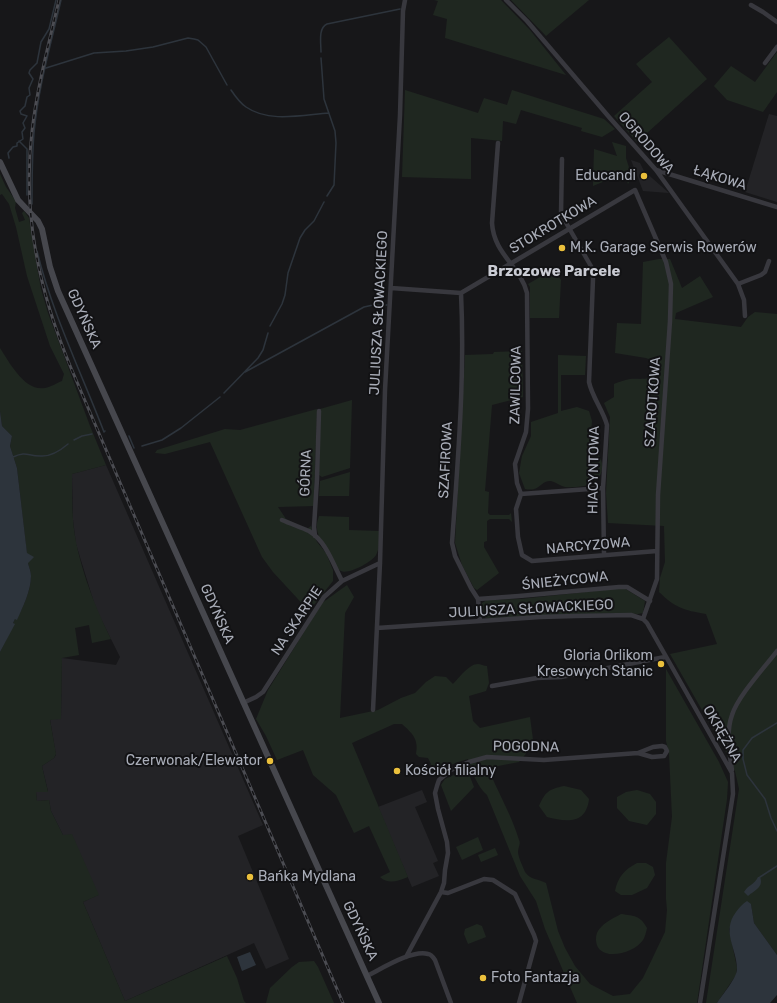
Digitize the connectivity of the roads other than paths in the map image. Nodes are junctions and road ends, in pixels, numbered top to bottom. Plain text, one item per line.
1 (405, 0) edge
2 (506, 0) edge
3 (751, 5) dead end
4 (777, 22) edge
5 (777, 46) edge
6 (765, 63) dead end
7 (498, 143) dead end
8 (562, 158) dead end
9 (0, 162) edge
10 (656, 170) junction
11 (635, 190) joint
12 (777, 206) edge
13 (569, 228) junction
14 (769, 261) dead end
15 (510, 264) junction
16 (738, 284) junction
17 (391, 288) junction
18 (460, 293) junction
19 (745, 316) dead end
20 (319, 410) dead end
21 (603, 488) junction
22 (522, 494) junction
23 (282, 520) dead end
24 (315, 536) junction
25 (657, 551) junction
26 (604, 555) junction
27 (380, 563) junction
28 (342, 581) junction
29 (478, 598) junction
30 (650, 601) junction
31 (643, 619) junction
32 (480, 621) junction
33 (377, 628) junction
34 (777, 651) edge
35 (665, 657) junction
36 (492, 686) dead end
37 (243, 703) junction
38 (373, 710) dead end
39 (638, 753) junction
40 (732, 773) junction
41 (441, 892) junction
42 (406, 957) junction
43 (367, 976) junction
44 (379, 1003) edge
45 (451, 1003) edge
46 (519, 1003) edge
47 (700, 1003) edge

1 - 17 street, JULIUSZA SŁOWACKIEGO
2 - 10 street, OGRODOWA
3 - 4 street
5 - 6 street
7 - 15 street, ZAWILCOWA
8 - 13 street, HIACYNTOWA
9 - 37 main road, GDYŃSKA
10 - 12 street, ŁĄKOWA
10 - 16 street, OGRODOWA
11 - 13 street, STOKROTKOWA
11 - 25 street, SZAROTKOWA
13 - 15 street, STOKROTKOWA
13 - 21 street, HIACYNTOWA
14 - 16 street
15 - 18 street, STOKROTKOWA
15 - 22 street, ZAWILCOWA
16 - 19 street, OGRODOWA
17 - 18 street
17 - 27 street, JULIUSZA SŁOWACKIEGO
18 - 29 street, SZAFIROWA
20 - 24 street, GÓRNA
21 - 22 street
21 - 26 street, HIACYNTOWA
22 - 26 street, NARCYZOWA
23 - 24 street
24 - 28 street
25 - 26 street, NARCYZOWA
25 - 30 street, SZAROTKOWA
27 - 28 street, NA SKARPIE
27 - 33 street, JULIUSZA SŁOWACKIEGO
28 - 37 street, NA SKARPIE
29 - 30 street, ŚNIEŻYCOWA
29 - 32 street, SZAFIROWA
30 - 31 street, SZAROTKOWA
31 - 32 street, JULIUSZA SŁOWACKIEGO
31 - 35 street
32 - 33 street, JULIUSZA SŁOWACKIEGO
33 - 38 street, JULIUSZA SŁOWACKIEGO
34 - 40 street
35 - 36 street
35 - 40 street, OKRĘŻNA
37 - 43 main road, GDYŃSKA
39 - 39 street, POGODNA
39 - 41 street, POGODNA
40 - 47 street, OKRĘŻNA
41 - 42 street, POGODNA
41 - 46 street
42 - 43 street
42 - 45 street
43 - 44 main road, GDYŃSKA

